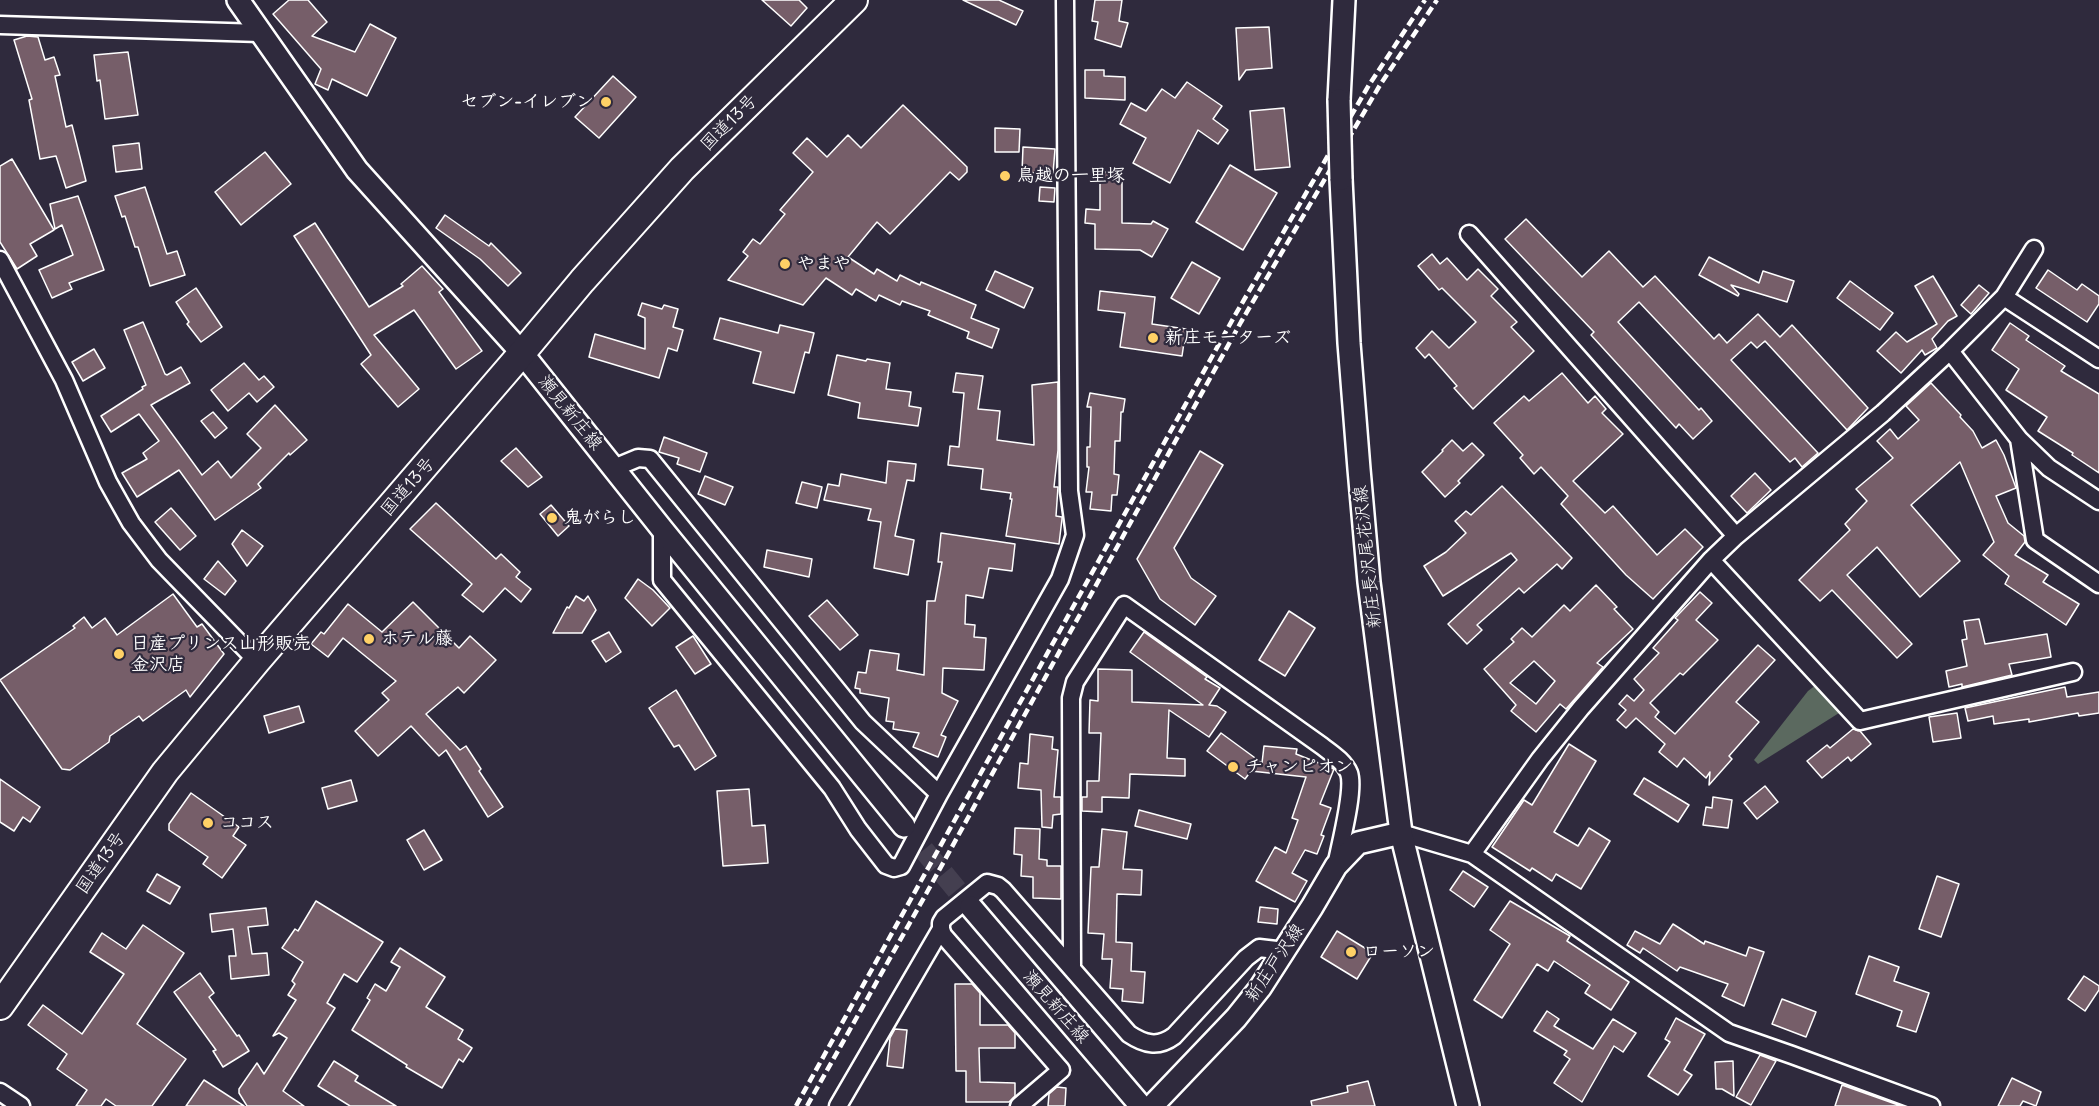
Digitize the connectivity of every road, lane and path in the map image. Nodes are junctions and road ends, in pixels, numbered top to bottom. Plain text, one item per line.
1 (238, 0) edge
2 (854, 0) edge
3 (1065, 0) edge
4 (1344, 0) edge
5 (0, 25) edge
6 (260, 33) junction
7 (1469, 234) dead end
8 (2034, 249) dead end
9 (0, 260) edge
10 (2004, 297) junction
11 (1950, 351) junction
12 (522, 353) junction
13 (2099, 359) edge
14 (2019, 439) junction
15 (614, 468) junction
16 (2099, 501) edge
17 (662, 529) junction
18 (1736, 536) junction
19 (1711, 561) junction
20 (2099, 584) edge
21 (257, 661) junction
22 (2073, 672) dead end
23 (939, 794) junction
24 (904, 826) tunnel mouth
25 (1401, 833) junction
26 (1472, 854) junction
27 (1336, 866) junction
28 (971, 908) tunnel mouth
29 (941, 929) junction
30 (1285, 951) junction
31 (1072, 968) junction
32 (0, 1006) edge
33 (0, 1092) edge
34 (21, 1106) edge
35 (838, 1106) edge
36 (1019, 1106) edge
37 (1141, 1106) edge
38 (1152, 1106) edge
39 (1468, 1106) edge
40 (1931, 1106) edge

1 - 6 main road, 瀬見新庄線
2 - 12 highway, 国道13号
3 - 23 street
4 - 25 main road, 新庄長沢尾花沢線, bridge
5 - 6 street
6 - 12 main road, 瀬見新庄線
7 - 18 street
8 - 10 street
9 - 21 street
10 - 11 street
10 - 13 street
11 - 14 street
11 - 18 street
12 - 15 main road, 瀬見新庄線
12 - 21 highway, 国道13号
14 - 16 street
14 - 20 street
15 - 17 main road, 瀬見新庄線
15 - 23 street
17 - 23 street
17 - 24 main road, 瀬見新庄線
18 - 19 street
19 - 22 street
19 - 26 street
21 - 32 highway, 国道13号
25 - 26 street
25 - 27 main road, 新庄戸沢線
25 - 39 main road, 新庄長沢尾花沢線
26 - 40 street
27 - 30 main road, 新庄戸沢線
27 - 31 street
28 - 37 main road, 瀬見新庄線
29 - 31 street
29 - 35 street
29 - 36 street
30 - 31 street
30 - 38 main road, 新庄戸沢線
33 - 34 street

